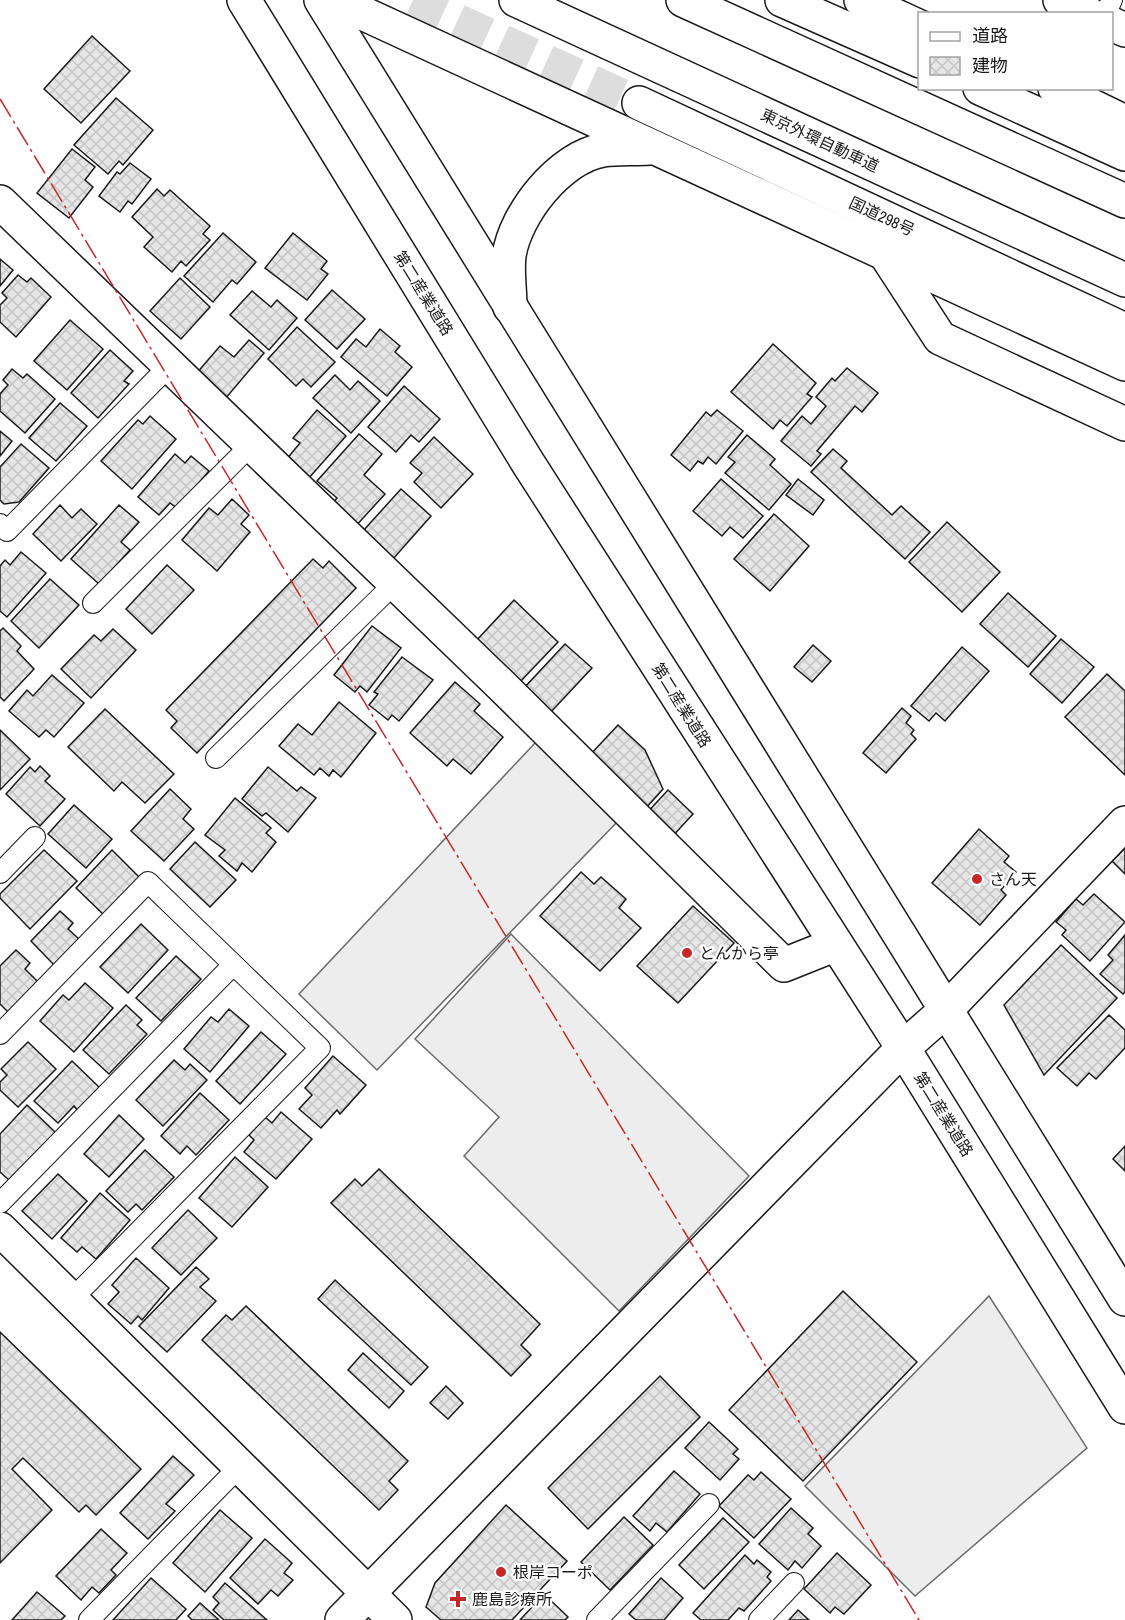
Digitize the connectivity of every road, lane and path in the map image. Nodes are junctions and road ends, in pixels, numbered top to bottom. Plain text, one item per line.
1 (244, 0) edge
2 (321, 0) edge
3 (334, 0) edge
4 (516, 0) edge
5 (682, 0) edge
6 (782, 0) edge
7 (861, 0) edge
8 (1060, 0) edge
9 (1085, 12) edge
10 (918, 26) edge
11 (918, 61) edge
12 (984, 90) edge
13 (1059, 90) edge
14 (639, 103) tunnel mouth
15 (1125, 122) edge
16 (654, 148) junction
17 (1125, 154) edge
18 (1125, 201) edge
19 (0, 202) edge
20 (885, 252) junction
21 (1125, 279) edge
22 (510, 307) junction
23 (1125, 330) edge
24 (1125, 364) edge
25 (170, 365) junction
26 (1125, 424) edge
27 (252, 444) junction
28 (0, 524) edge
29 (395, 583) junction
30 (93, 603) dead end
31 (216, 758) dead end
32 (1125, 823) edge
33 (35, 837) dead end
34 (0, 873) edge
35 (834, 945) junction
36 (233, 965) junction
37 (945, 1011) junction
38 (0, 1034) edge
39 (903, 1048) junction
40 (0, 1203) edge
41 (0, 1229) edge
42 (72, 1299) junction
43 (1125, 1299) edge
44 (1125, 1407) edge
45 (240, 1466) junction
46 (710, 1504) dead end
47 (794, 1583) dead end
48 (367, 1593) junction
49 (89, 1620) edge
50 (342, 1620) edge
51 (396, 1620) edge
52 (597, 1620) edge
53 (759, 1620) edge

1 - 35 main road, 第二産業道路
2 - 22 main road
3 - 16 main road
4 - 21 main road, 東京外環自動車道
5 - 18 main road
6 - 11 main road
7 - 10 main road
8 - 9 main road
12 - 17 main road
13 - 15 main road
14 - 23 main road, 国道298号
16 - 20 main road
16 - 22 main road
19 - 25 main road
20 - 24 main road
20 - 26 main road
22 - 37 main road
25 - 27 main road
25 - 28 lane
27 - 29 main road
27 - 30 lane
29 - 31 lane
29 - 35 main road
32 - 37 main road
33 - 34 lane
35 - 39 main road, 第二産業道路
36 - 38 lane
36 - 40 lane
36 - 42 lane
37 - 39 main road
37 - 43 main road
39 - 44 main road, 第二産業道路
39 - 48 main road
41 - 42 main road
42 - 45 main road
45 - 48 main road
45 - 49 lane
46 - 52 lane
47 - 53 lane
48 - 50 main road
48 - 51 main road

